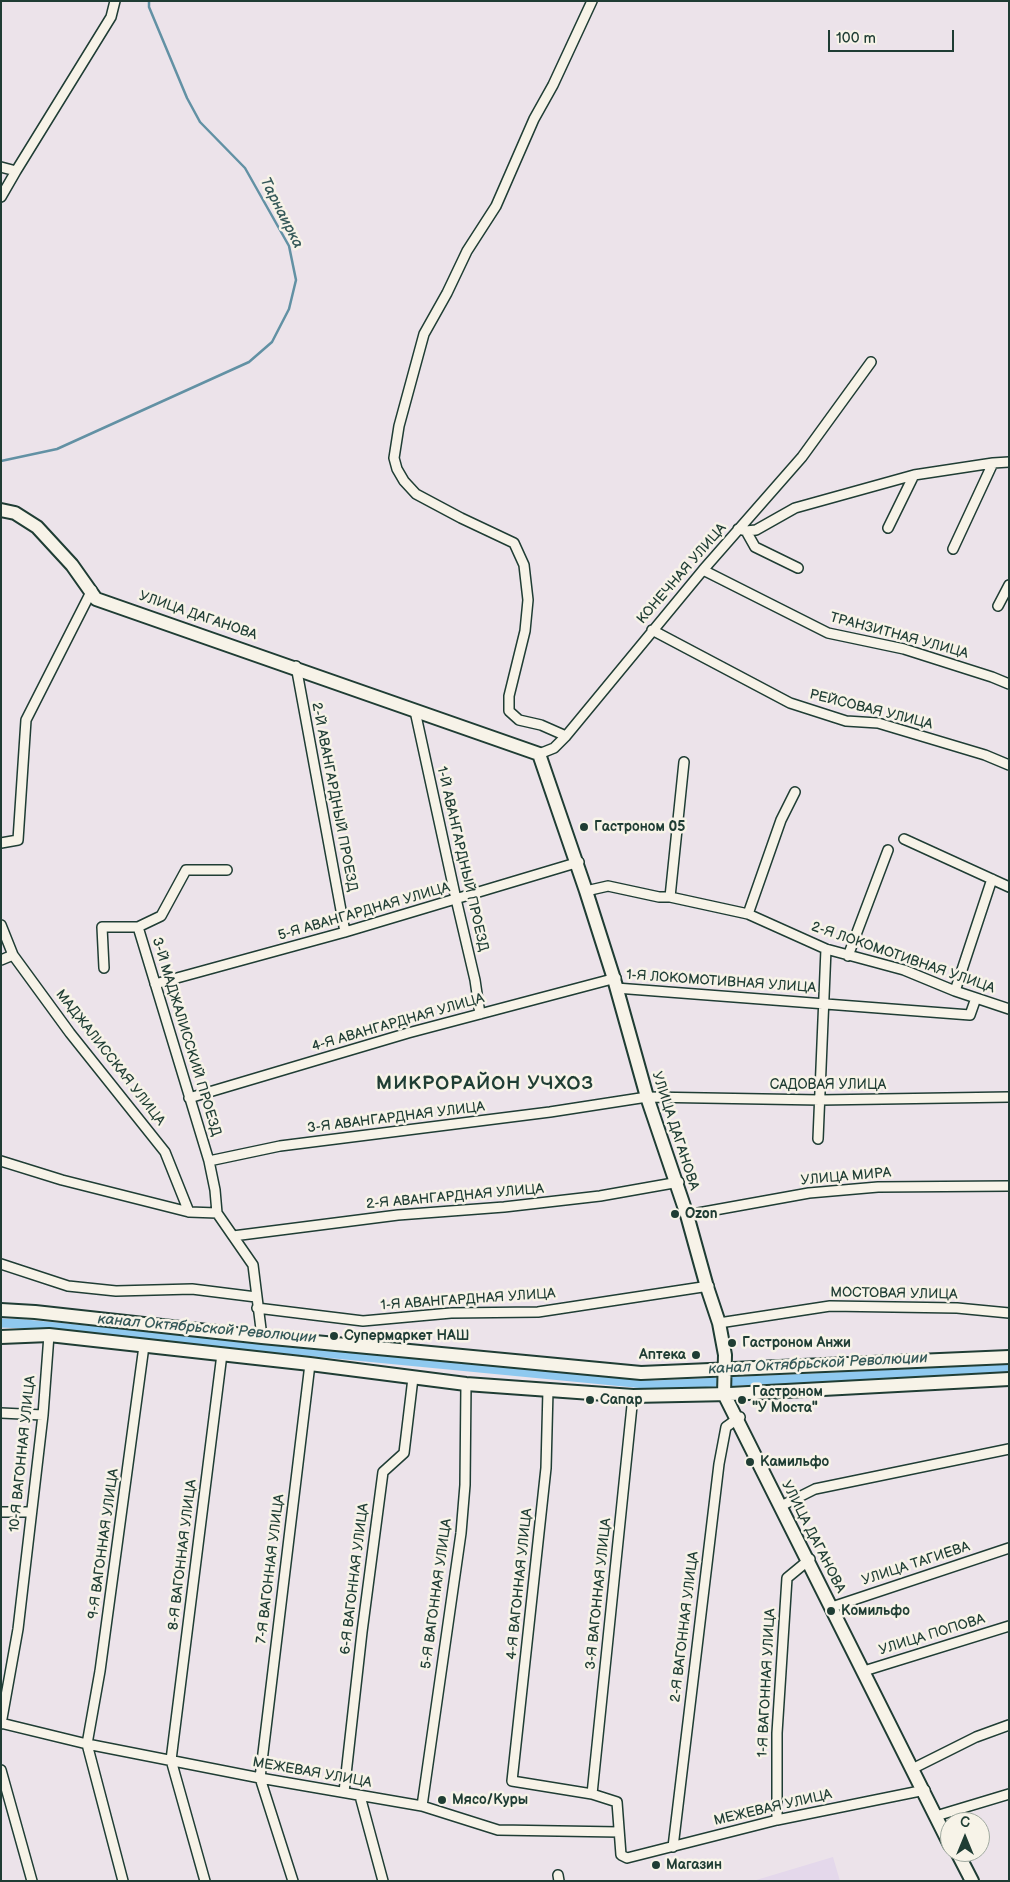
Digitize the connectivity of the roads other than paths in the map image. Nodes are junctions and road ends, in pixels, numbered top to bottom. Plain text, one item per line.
1 (115, 1) edge
2 (592, 1) edge
3 (1, 166) edge
4 (16, 171) junction
5 (1, 197) edge
6 (871, 362) dead end
7 (1009, 462) edge
8 (993, 463) junction
9 (914, 476) junction
10 (1, 509) edge
11 (888, 528) dead end
12 (742, 530) junction
13 (953, 549) dead end
14 (798, 568) dead end
15 (703, 570) junction
16 (1009, 585) edge
17 (92, 591) junction
18 (998, 606) dead end
19 (652, 630) junction
20 (296, 668) junction
21 (1009, 684) edge
22 (416, 709) junction
23 (566, 736) junction
24 (540, 753) junction
25 (684, 762) dead end
26 (1009, 765) edge
27 (795, 792) dead end
28 (904, 839) dead end
29 (1, 843) edge
30 (888, 850) dead end
31 (578, 862) junction
32 (227, 870) dead end
33 (992, 880) junction
34 (1009, 887) edge
35 (587, 890) junction
36 (670, 897) junction
37 (456, 900) junction
38 (748, 914) junction
39 (1, 925) edge
40 (138, 926) junction
41 (346, 932) junction
42 (826, 949) junction
43 (13, 955) junction
44 (848, 956) junction
45 (1, 960) edge
46 (104, 968) dead end
47 (616, 983) junction
48 (155, 984) junction
49 (956, 992) junction
50 (976, 998) junction
51 (824, 1003) junction
52 (1009, 1009) edge
53 (480, 1014) junction
54 (648, 1097) junction
55 (1009, 1097) edge
56 (189, 1098) junction
57 (820, 1100) junction
58 (818, 1139) dead end
59 (1, 1160) edge
60 (209, 1162) junction
61 (678, 1183) junction
62 (1009, 1186) edge
63 (189, 1212) junction
64 (216, 1212) junction
65 (688, 1215) junction
66 (233, 1236) junction
67 (1, 1264) edge
68 (708, 1286) junction
69 (256, 1296) junction
70 (258, 1308) junction
71 (1, 1310) edge
72 (1009, 1313) edge
73 (721, 1323) junction
74 (49, 1335) junction
75 (262, 1336) junction
76 (1, 1337) edge
77 (144, 1346) junction
78 (222, 1354) junction
79 (1009, 1357) edge
80 (310, 1364) junction
81 (726, 1369) junction
82 (413, 1378) junction
83 (1009, 1379) edge
84 (466, 1384) junction
85 (548, 1390) junction
86 (727, 1394) junction
87 (634, 1396) junction
88 (1, 1414) edge
89 (43, 1415) junction
90 (739, 1418) junction
91 (1009, 1449) edge
92 (782, 1505) junction
93 (1, 1512) edge
94 (31, 1512) junction
95 (1009, 1548) edge
96 (810, 1560) junction
97 (832, 1607) junction
98 (1009, 1626) edge
99 (865, 1670) junction
100 (1, 1723) edge
101 (1009, 1725) edge
102 (87, 1744) junction
103 (171, 1760) junction
104 (913, 1768) junction
105 (1, 1770) edge
106 (260, 1778) junction
107 (924, 1790) junction
108 (344, 1792) junction
109 (592, 1794) junction
110 (1009, 1794) edge
111 (360, 1796) junction
112 (422, 1806) junction
113 (936, 1816) junction
114 (777, 1820) junction
115 (940, 1823) edge
116 (940, 1824) edge
117 (619, 1832) junction
118 (673, 1847) junction
119 (959, 1862) edge
120 (961, 1862) edge
121 (32, 1881) edge
122 (123, 1881) edge
123 (205, 1881) edge
124 (293, 1881) edge
125 (383, 1881) edge
126 (967, 1881) edge
127 (972, 1881) edge

1 - 4 street
2 - 23 street
3 - 4 street
4 - 5 street
6 - 12 street
7 - 8 street, КОНЕЧНАЯ УЛИЦА
8 - 9 street, КОНЕЧНАЯ УЛИЦА
8 - 13 street
9 - 11 street
9 - 12 street, КОНЕЧНАЯ УЛИЦА
10 - 17 main road, УЛИЦА ДАГАНОВА
12 - 14 street
12 - 15 street, КОНЕЧНАЯ УЛИЦА
15 - 19 street, КОНЕЧНАЯ УЛИЦА
15 - 21 street, ТРАНЗИТНАЯ УЛИЦА
16 - 18 street
17 - 20 main road, УЛИЦА ДАГАНОВА
17 - 29 street
19 - 23 street, КОНЕЧНАЯ УЛИЦА
19 - 26 street, РЕЙСОВАЯ УЛИЦА
20 - 22 main road, УЛИЦА ДАГАНОВА
20 - 41 street, 2-Й АВАНГАРДНЫЙ ПРОЕЗД
22 - 24 main road, УЛИЦА ДАГАНОВА
22 - 37 street, 1-Й АВАНГАРДНЫЙ ПРОЕЗД
23 - 24 street, КОНЕЧНАЯ УЛИЦА
24 - 31 main road, УЛИЦА ДАГАНОВА
25 - 36 street
27 - 38 street
28 - 33 street
30 - 44 street
31 - 35 main road, УЛИЦА ДАГАНОВА
31 - 37 street, 5-Я АВАНГАРДНАЯ УЛИЦА
32 - 40 street, 3-Й МАДЖАЛИССКИЙ ПРОЕЗД
33 - 34 street
33 - 49 street
35 - 36 street, 2-Я ЛОКОМОТИВНАЯ УЛИЦА
35 - 47 main road, УЛИЦА ДАГАНОВА
36 - 38 street, 2-Я ЛОКОМОТИВНАЯ УЛИЦА
37 - 41 street, 5-Я АВАНГАРДНАЯ УЛИЦА
37 - 53 street, 1-Й АВАНГАРДНЫЙ ПРОЕЗД
38 - 42 street, 2-Я ЛОКОМОТИВНАЯ УЛИЦА
39 - 43 street, МАДЖАЛИССКАЯ УЛИЦА
40 - 46 street
40 - 48 street, 3-Й МАДЖАЛИССКИЙ ПРОЕЗД
41 - 48 street, 5-Я АВАНГАРДНАЯ УЛИЦА
42 - 44 street, 2-Я ЛОКОМОТИВНАЯ УЛИЦА
42 - 51 street, 1-Я ЛОКОМОТИВНАЯ УЛИЦА
43 - 45 street
43 - 63 street, МАДЖАЛИССКАЯ УЛИЦА
44 - 49 street, 2-Я ЛОКОМОТИВНАЯ УЛИЦА
47 - 51 street, 1-Я ЛОКОМОТИВНАЯ УЛИЦА
47 - 53 street, 4-Я АВАНГАРДНАЯ УЛИЦА
47 - 54 main road, УЛИЦА ДАГАНОВА
48 - 56 street, 3-Й МАДЖАЛИССКИЙ ПРОЕЗД
49 - 50 street, 2-Я ЛОКОМОТИВНАЯ УЛИЦА
50 - 51 street, 1-Я ЛОКОМОТИВНАЯ УЛИЦА
50 - 52 street, 2-Я ЛОКОМОТИВНАЯ УЛИЦА
51 - 57 street, 1-Я ЛОКОМОТИВНАЯ УЛИЦА
53 - 56 street, 4-Я АВАНГАРДНАЯ УЛИЦА
54 - 57 street, САДОВАЯ УЛИЦА
54 - 60 street, 3-Я АВАНГАРДНАЯ УЛИЦА
54 - 61 main road, УЛИЦА ДАГАНОВА
55 - 57 street, САДОВАЯ УЛИЦА
56 - 60 street, 3-Й МАДЖАЛИССКИЙ ПРОЕЗД
57 - 58 street, 1-Я ЛОКОМОТИВНАЯ УЛИЦА
59 - 63 street
60 - 64 street, 3-Й МАДЖАЛИССКИЙ ПРОЕЗД
61 - 65 main road, УЛИЦА ДАГАНОВА
61 - 66 street, 2-Я АВАНГАРДНАЯ УЛИЦА
62 - 65 street, УЛИЦА МИРА
63 - 64 street
64 - 66 street
65 - 68 main road, УЛИЦА ДАГАНОВА
66 - 69 street
67 - 69 street
68 - 70 street, 1-Я АВАНГАРДНАЯ УЛИЦА
68 - 73 main road, УЛИЦА ДАГАНОВА
69 - 70 street
70 - 75 street
71 - 75 main road
72 - 73 street, МОСТОВАЯ УЛИЦА
73 - 81 main road, УЛИЦА ДАГАНОВА
74 - 76 main road
74 - 77 main road
74 - 89 street, 10-Я ВАГОННАЯ УЛИЦА
75 - 81 main road
77 - 78 main road
77 - 102 street, 9-Я ВАГОННАЯ УЛИЦА
78 - 80 main road
78 - 103 street, 8-Я ВАГОННАЯ УЛИЦА
79 - 81 main road
80 - 82 main road
80 - 106 street, 7-Я ВАГОННАЯ УЛИЦА
81 - 86 main road, УЛИЦА ДАГАНОВА
82 - 84 main road
82 - 108 street, 6-Я ВАГОННАЯ УЛИЦА
83 - 86 main road
84 - 85 main road
84 - 112 street, 5-Я ВАГОННАЯ УЛИЦА
85 - 87 main road
85 - 109 street, 4-Я ВАГОННАЯ УЛИЦА
86 - 87 main road
86 - 90 main road, УЛИЦА ДАГАНОВА
87 - 109 street, 3-Я ВАГОННАЯ УЛИЦА
88 - 89 street
89 - 94 street, 10-Я ВАГОННАЯ УЛИЦА
90 - 92 main road, УЛИЦА ДАГАНОВА
90 - 118 street, 2-Я ВАГОННАЯ УЛИЦА
91 - 92 street
92 - 96 main road, УЛИЦА ДАГАНОВА
93 - 94 street
94 - 100 street, 10-Я ВАГОННАЯ УЛИЦА
95 - 97 street, УЛИЦА ТАГИЕВА
96 - 97 main road, УЛИЦА ДАГАНОВА
96 - 114 street, 1-Я ВАГОННАЯ УЛИЦА
97 - 99 main road, УЛИЦА ДАГАНОВА
98 - 99 street, УЛИЦА ПОПОВА
99 - 104 main road, УЛИЦА ДАГАНОВА
100 - 102 street, МЕЖЕВАЯ УЛИЦА
101 - 104 street
102 - 103 street, МЕЖЕВАЯ УЛИЦА
102 - 122 street
103 - 106 street, МЕЖЕВАЯ УЛИЦА
103 - 123 street
104 - 107 main road, УЛИЦА ДАГАНОВА
105 - 121 street
106 - 108 street, МЕЖЕВАЯ УЛИЦА
106 - 124 street
107 - 113 main road, УЛИЦА ДАГАНОВА
107 - 114 street, МЕЖЕВАЯ УЛИЦА
108 - 111 street, МЕЖЕВАЯ УЛИЦА
109 - 117 street
110 - 113 street
111 - 112 street, МЕЖЕВАЯ УЛИЦА
111 - 125 street
112 - 117 street, МЕЖЕВАЯ УЛИЦА
113 - 115 main road, УЛИЦА ДАГАНОВА
113 - 116 main road, УЛИЦА ДАГАНОВА
114 - 118 street, МЕЖЕВАЯ УЛИЦА
117 - 118 street, МЕЖЕВАЯ УЛИЦА
119 - 126 main road
120 - 127 main road

